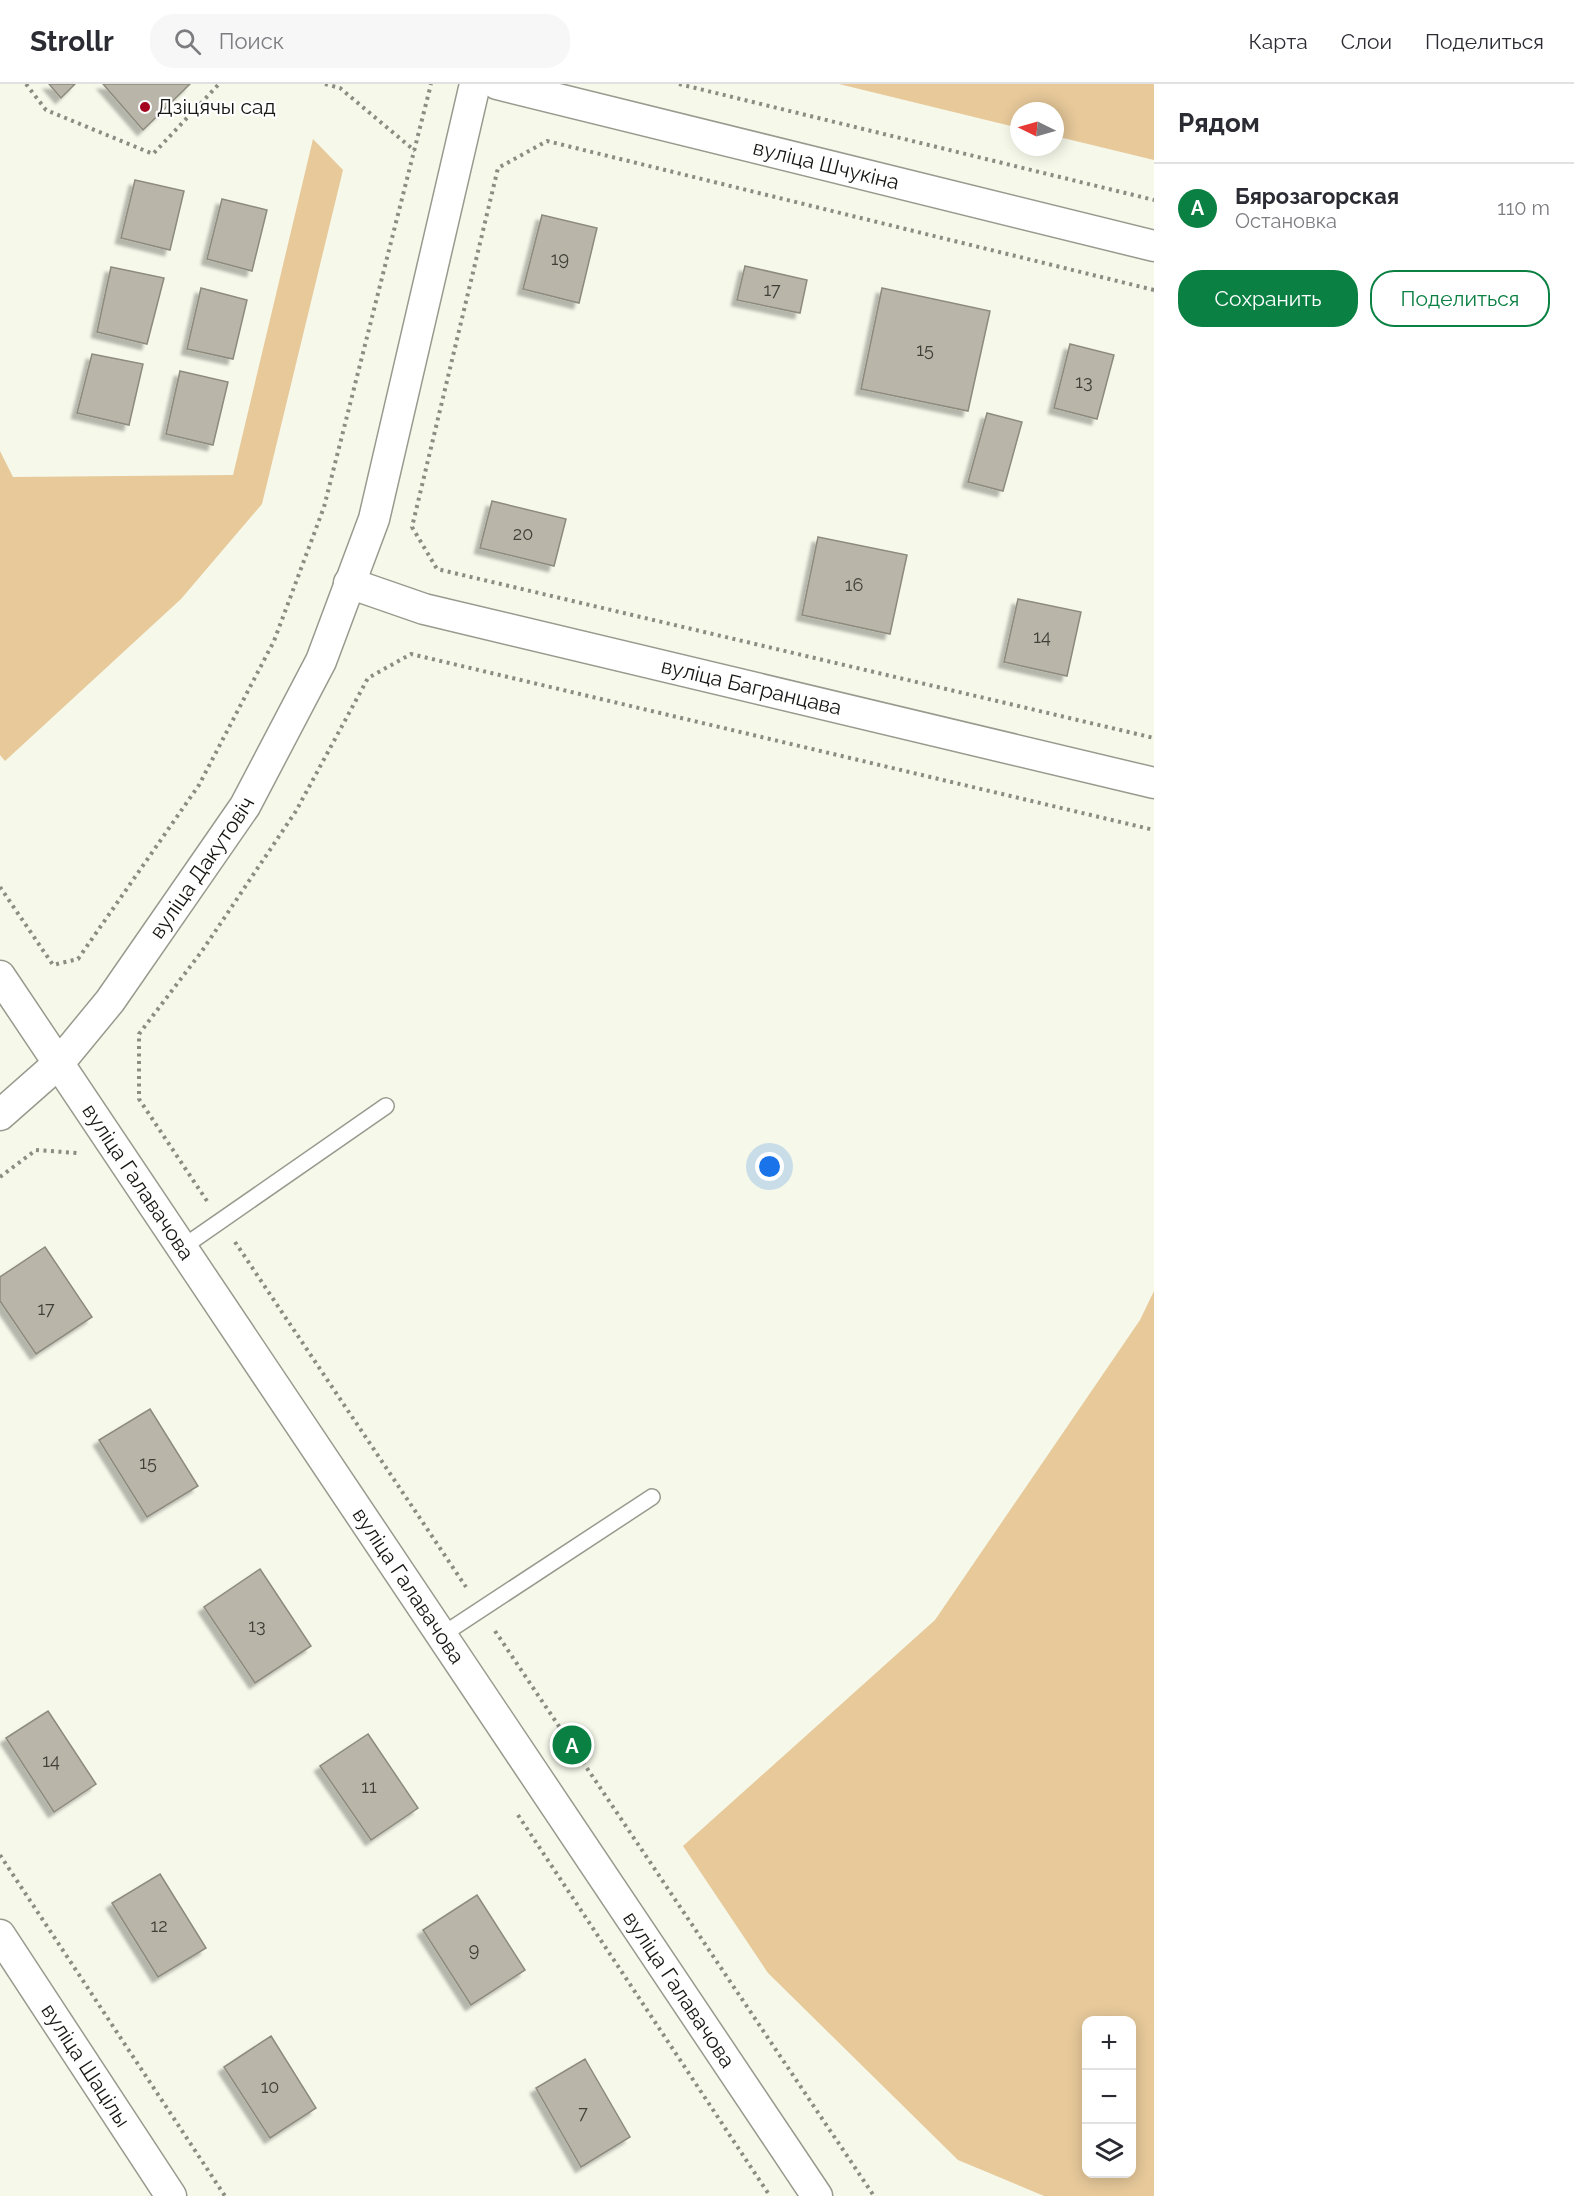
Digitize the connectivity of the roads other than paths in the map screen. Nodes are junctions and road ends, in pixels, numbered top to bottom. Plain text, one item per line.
1 (475, 84) edge
2 (497, 84) edge
3 (1154, 246) edge
4 (349, 584) junction
5 (1154, 783) edge
6 (0, 976) edge
7 (59, 1063) junction
8 (386, 1106) dead end
9 (0, 1115) edge
10 (183, 1247) junction
11 (652, 1497) dead end
12 (442, 1635) junction
13 (0, 1935) edge
14 (171, 2196) edge
15 (817, 2196) edge

1 - 4 street, вуліца Дакутовіч
2 - 3 street, вуліца Шчукіна
4 - 5 street, вуліца Багранцава
4 - 7 street, вуліца Дакутовіч
6 - 7 street, вуліца Галавачова
7 - 9 street, вуліца Дакутовіч
7 - 10 street, вуліца Галавачова
8 - 10 lane
10 - 12 street, вуліца Галавачова
11 - 12 lane
12 - 15 street, вуліца Галавачова
13 - 14 street, вуліца Шацілы

